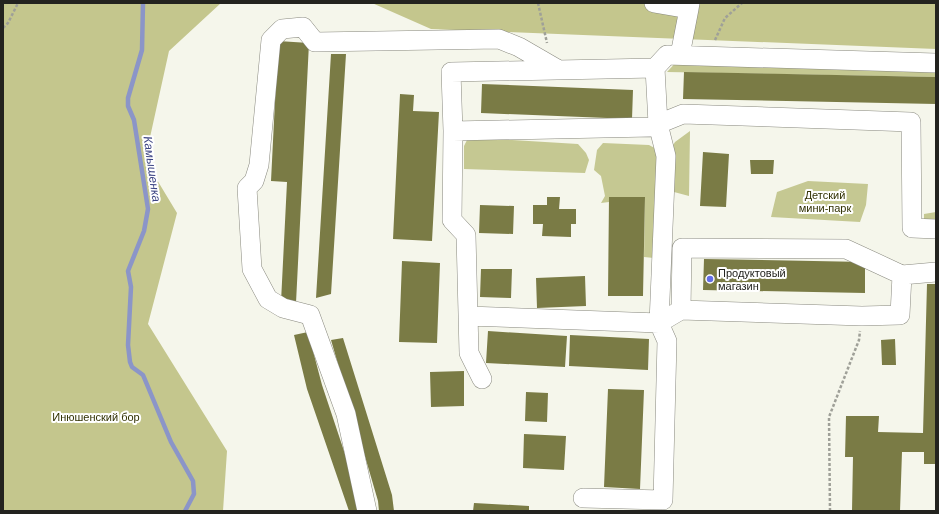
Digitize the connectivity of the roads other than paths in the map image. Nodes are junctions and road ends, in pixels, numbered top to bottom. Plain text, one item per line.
1 (654, 3) edge
2 (689, 6) edge
3 (680, 55) junction
4 (936, 63) edge
5 (554, 68) junction
6 (655, 68) junction
7 (658, 124) junction
8 (454, 131) junction
9 (936, 229) edge
10 (936, 272) edge
11 (902, 275) junction
12 (681, 310) junction
13 (468, 316) junction
14 (659, 323) junction
15 (482, 380) dead end
16 (584, 498) dead end
17 (367, 511) edge

1 - 2 lane
2 - 3 lane
3 - 4 lane
3 - 6 lane
5 - 6 lane
5 - 8 lane
5 - 17 lane
6 - 7 lane
7 - 8 lane
7 - 9 lane
7 - 14 lane
8 - 13 lane
10 - 11 lane
11 - 12 lane
11 - 12 lane
12 - 14 lane
13 - 14 lane
13 - 15 lane
14 - 16 lane

